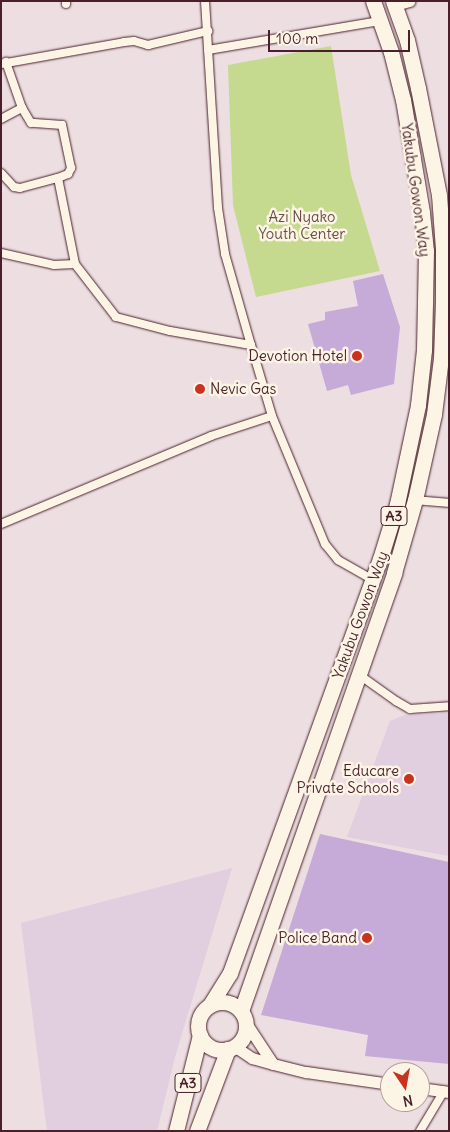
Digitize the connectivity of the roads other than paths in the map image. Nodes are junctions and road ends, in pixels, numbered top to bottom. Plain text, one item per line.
1 (205, 1) edge
2 (373, 1) edge
3 (399, 2) edge
4 (380, 21) junction
5 (208, 31) junction
6 (208, 50) junction
7 (4, 63) edge
8 (22, 108) junction
9 (1, 119) edge
10 (1, 173) edge
11 (58, 178) junction
12 (1, 254) edge
13 (76, 264) junction
14 (426, 271) junction
15 (443, 273) junction
16 (251, 345) junction
17 (272, 416) junction
18 (415, 500) junction
19 (449, 503) edge
20 (1, 524) edge
21 (373, 580) junction
22 (358, 674) junction
23 (449, 706) edge
24 (210, 1005) junction
25 (243, 1017) junction
26 (200, 1035) junction
27 (231, 1048) junction
28 (273, 1064) junction
29 (380, 1083) edge
30 (430, 1089) edge
31 (446, 1091) edge
32 (176, 1131) edge
33 (197, 1131) edge
34 (420, 1131) edge

1 - 5 street
2 - 4 highway, Yakubu Gowon Way / A3
3 - 15 highway, Yakubu Gowon Way / A3
4 - 6 street
4 - 14 highway, Yakubu Gowon Way / A3
5 - 6 street
5 - 7 street
6 - 16 street
7 - 8 street
8 - 9 street
8 - 11 street
10 - 11 street
11 - 13 street
12 - 13 street
13 - 16 street
14 - 15 highway
14 - 21 highway, Yakubu Gowon Way / A3
15 - 18 highway, Yakubu Gowon Way / A3
16 - 17 street
17 - 20 street
17 - 21 street
18 - 19 street
18 - 22 highway, Yakubu Gowon Way / A3
21 - 24 highway, Yakubu Gowon Way / A3
22 - 23 street
22 - 25 highway, Yakubu Gowon Way / A3
24 - 25 highway
24 - 26 highway
25 - 27 highway
25 - 28 main road
26 - 27 highway
26 - 32 highway, A3
27 - 28 main road
27 - 33 highway, A3
28 - 29 main road
30 - 31 main road
31 - 34 street

